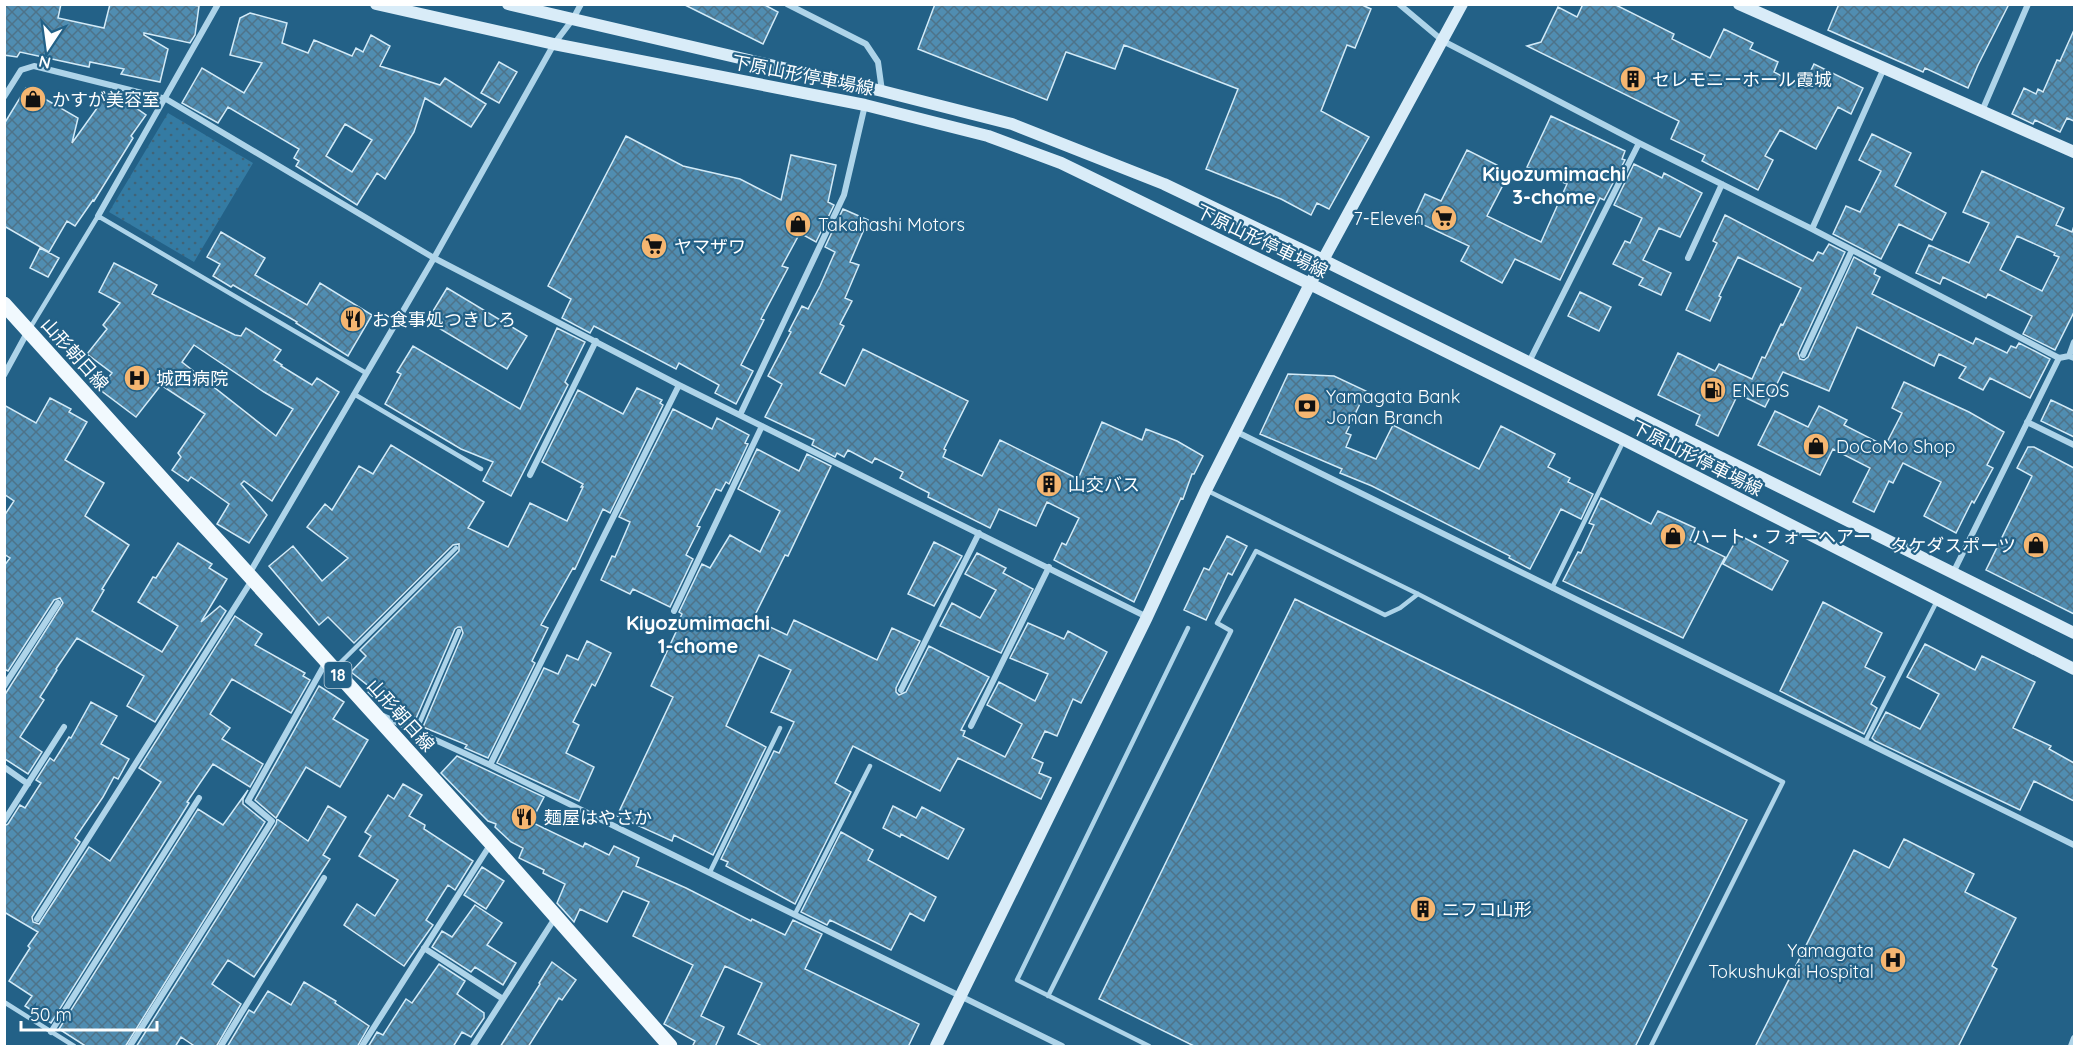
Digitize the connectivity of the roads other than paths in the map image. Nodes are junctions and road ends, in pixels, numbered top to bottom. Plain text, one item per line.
1 (218, 4) edge
2 (376, 4) edge
3 (508, 4) edge
4 (581, 4) edge
5 (787, 4) edge
6 (1399, 4) edge
7 (1462, 4) edge
8 (1738, 4) edge
9 (2028, 4) edge
10 (573, 19) junction
11 (1443, 40) junction
12 (554, 44) junction
13 (1885, 68) junction
14 (882, 91) junction
15 (4, 97) edge
16 (166, 99) junction
17 (865, 105) junction
18 (1982, 111) junction
19 (1639, 143) junction
20 (2074, 152) edge
21 (1722, 184) junction
22 (98, 216) junction
23 (1812, 229) junction
24 (1852, 250) junction
25 (434, 258) junction
26 (1688, 258) dead end
27 (1323, 260) junction
28 (1310, 284) junction
29 (4, 304) edge
30 (28, 331) junction
31 (596, 341) junction
32 (2074, 342) edge
33 (1803, 355) dead end
34 (2072, 357) edge
35 (2059, 358) junction
36 (1529, 363) junction
37 (366, 373) junction
38 (4, 375) edge
39 (679, 385) junction
40 (354, 394) junction
41 (740, 415) junction
42 (2027, 422) junction
43 (762, 426) junction
44 (1237, 432) junction
45 (1624, 440) junction
46 (2074, 445) edge
47 (481, 469) dead end
48 (530, 475) dead end
49 (1206, 490) junction
50 (979, 533) junction
51 (456, 548) dead end
52 (1049, 567) junction
53 (1952, 573) junction
54 (250, 578) junction
55 (1552, 588) junction
56 (1418, 594) junction
57 (1937, 601) junction
58 (58, 603) dead end
59 (674, 611) dead end
60 (1147, 617) junction
61 (1188, 628) dead end
62 (459, 631) dead end
63 (2074, 633) edge
64 (330, 666) junction
65 (2074, 669) edge
66 (4, 686) edge
67 (902, 690) dead end
68 (369, 710) junction
69 (971, 726) dead end
70 (64, 727) dead end
71 (780, 728) dead end
72 (416, 731) junction
73 (1866, 742) junction
74 (490, 765) junction
75 (870, 766) dead end
76 (4, 767) edge
77 (28, 784) junction
78 (199, 798) dead end
79 (4, 821) edge
80 (491, 843) junction
81 (2074, 845) edge
82 (710, 872) junction
83 (324, 878) dead end
84 (795, 914) junction
85 (556, 917) junction
86 (38, 919) dead end
87 (424, 948) junction
88 (961, 995) junction
89 (1048, 996) junction
90 (503, 999) junction
91 (4, 1002) edge
92 (51, 1032) junction
93 (2074, 1038) edge
94 (74, 1047) edge
95 (130, 1047) edge
96 (221, 1047) edge
97 (362, 1047) edge
98 (473, 1047) edge
99 (670, 1047) edge
100 (936, 1047) edge
101 (1062, 1047) edge
102 (1149, 1047) edge
103 (1651, 1047) edge
104 (2072, 1047) edge

1 - 16 street
2 - 12 main road, 下原山形停車場線
3 - 10 main road, 下原山形停車場線
4 - 10 street
5 - 14 street
6 - 11 street
7 - 11 main road
8 - 13 main road
9 - 18 street
10 - 12 street
10 - 14 main road, 下原山形停車場線
11 - 19 street
11 - 27 main road
12 - 17 main road, 下原山形停車場線
12 - 25 street
13 - 18 main road
13 - 23 street
14 - 27 main road, 下原山形停車場線
15 - 16 street
16 - 22 street
16 - 25 street
17 - 28 main road, 下原山形停車場線
17 - 41 street
18 - 20 main road
19 - 21 street
19 - 36 street
21 - 23 street
21 - 26 street
22 - 30 lane
22 - 37 lane
23 - 24 street
24 - 33 street
24 - 35 street
25 - 31 street
25 - 37 street
27 - 28 main road
27 - 36 main road, 下原山形停車場線
28 - 44 main road
28 - 45 main road, 下原山形停車場線
29 - 30 main road, 山形朝日線 / 18
30 - 38 street
30 - 54 main road, 山形朝日線 / 18
31 - 39 street
31 - 48 street
32 - 34 street
34 - 35 street
35 - 42 street
36 - 53 main road, 下原山形停車場線
37 - 40 street
39 - 41 street
39 - 74 street
40 - 47 lane
40 - 54 street
41 - 43 street
42 - 46 street
42 - 53 street
43 - 50 street
43 - 59 street
44 - 49 main road
44 - 55 street
45 - 55 lane
45 - 57 main road, 下原山形停車場線
49 - 56 lane
49 - 60 main road
50 - 52 street
50 - 67 street
51 - 64 lane
52 - 60 street
52 - 69 street
53 - 63 main road, 下原山形停車場線
54 - 64 main road, 山形朝日線 / 18
54 - 86 street
55 - 73 street
56 - 89 lane
56 - 103 lane
57 - 65 main road, 下原山形停車場線
57 - 73 lane
58 - 66 street
60 - 88 main road
61 - 89 lane
62 - 72 lane
64 - 68 main road, 山形朝日線 / 18
64 - 95 street
68 - 72 street
68 - 80 main road, 山形朝日線 / 18
70 - 77 street
71 - 82 lane
72 - 74 street
73 - 81 street
74 - 82 street
75 - 84 lane
76 - 77 street
77 - 79 street
78 - 92 street
80 - 85 main road, 山形朝日線 / 18
80 - 87 street
82 - 84 street
83 - 96 street
84 - 88 street
85 - 90 street
85 - 99 main road, 山形朝日線 / 18
87 - 90 street
87 - 97 street
88 - 100 main road
88 - 101 street
89 - 102 lane
90 - 98 street
91 - 92 lane
92 - 94 lane
93 - 104 street

